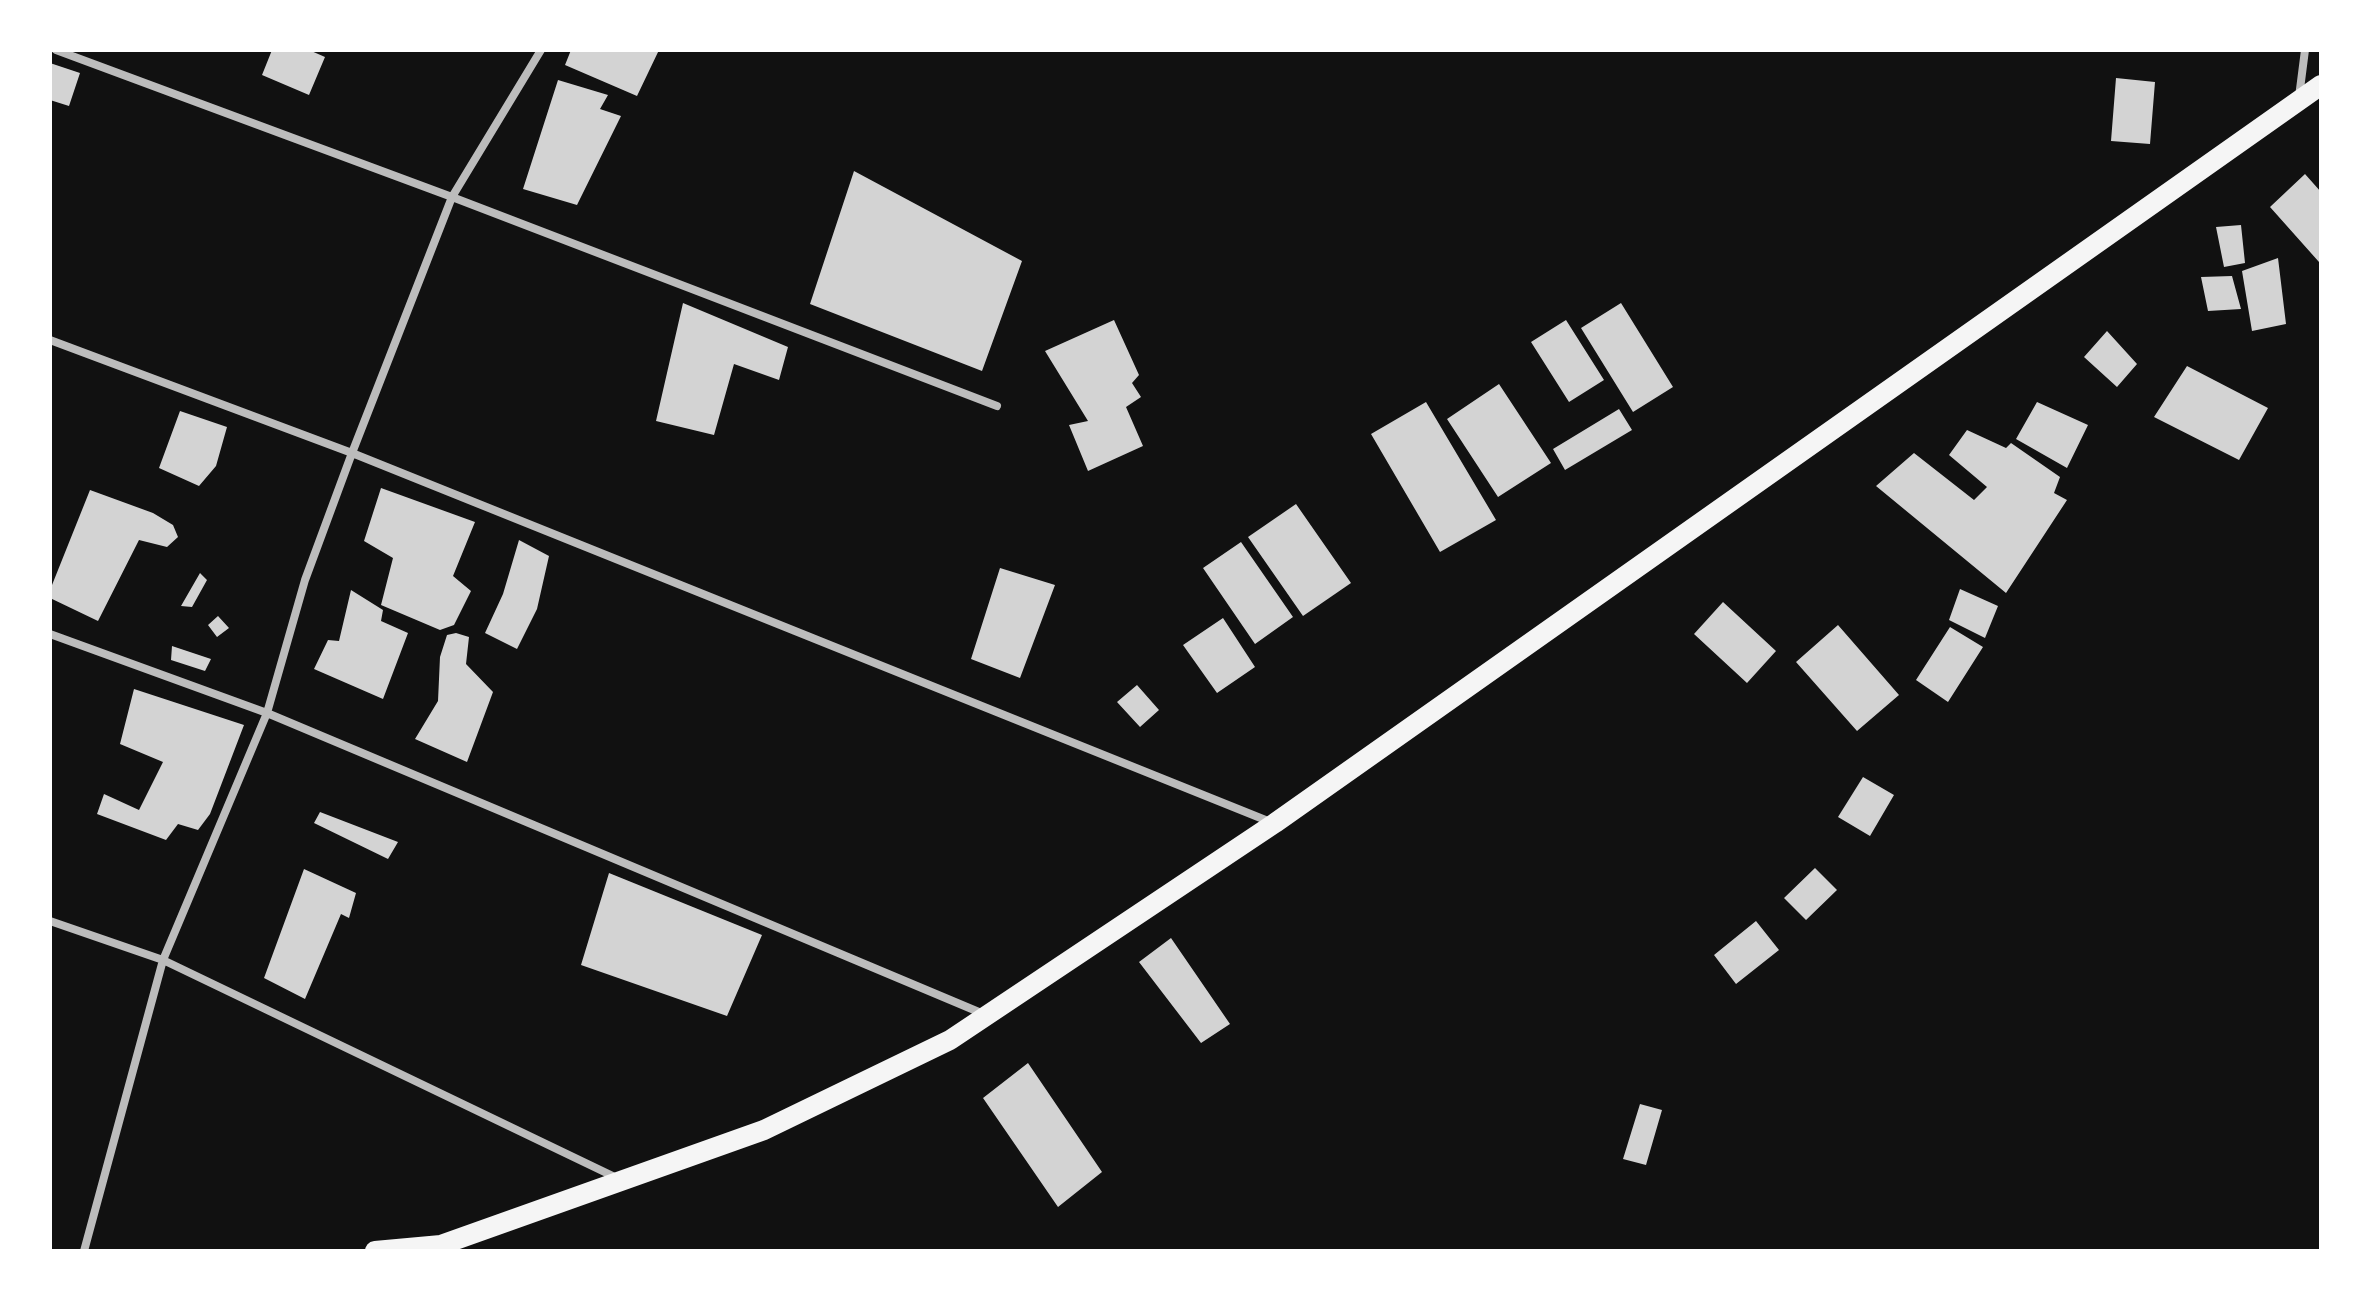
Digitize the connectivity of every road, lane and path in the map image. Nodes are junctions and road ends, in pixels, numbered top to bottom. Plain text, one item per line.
1 (56, 50) edge
2 (541, 50) edge
3 (2305, 50) edge
4 (2321, 85) edge
5 (2298, 99) junction
6 (452, 197) junction
7 (50, 340) edge
8 (997, 406) dead end
9 (352, 453) junction
10 (50, 634) edge
11 (267, 713) junction
12 (1275, 823) junction
13 (50, 921) edge
14 (163, 960) junction
15 (988, 1015) junction
16 (622, 1180) junction
17 (84, 1251) edge
18 (375, 1251) edge

1 - 6 street
2 - 6 street
3 - 5 street
4 - 5 main road
5 - 12 main road
6 - 8 street
6 - 9 street
7 - 9 street
9 - 11 street
9 - 12 street
10 - 11 street
11 - 14 street
11 - 15 street
12 - 15 main road
13 - 14 street
14 - 16 street
14 - 17 street
15 - 16 main road
16 - 18 main road

